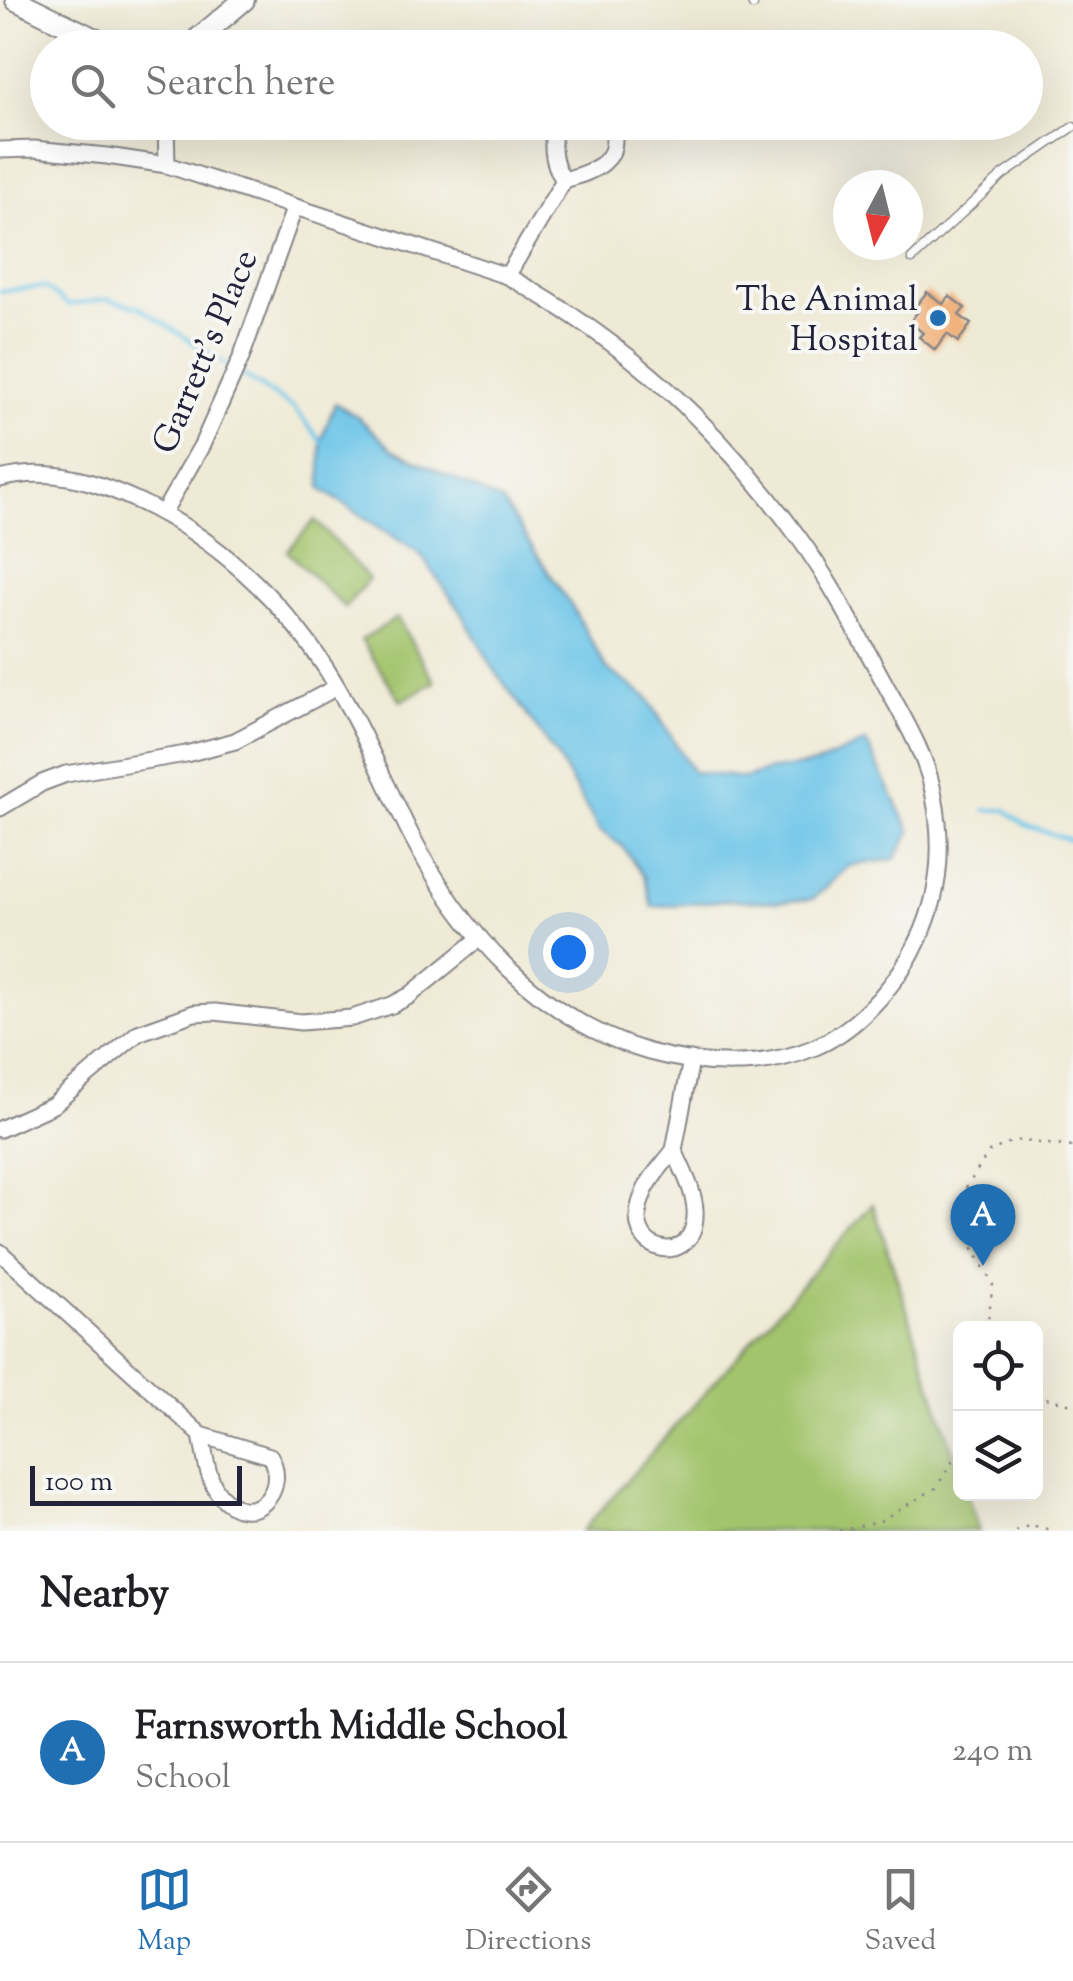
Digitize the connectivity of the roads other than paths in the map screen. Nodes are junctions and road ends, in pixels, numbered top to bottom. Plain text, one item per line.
1 (16, 0) edge
2 (244, 0) edge
3 (77, 30) edge
4 (208, 30) edge
5 (1073, 127) edge
6 (166, 140) edge
7 (552, 140) edge
8 (614, 140) edge
9 (0, 150) edge
10 (167, 165) junction
11 (564, 180) junction
12 (294, 208) junction
13 (923, 248) edge
14 (506, 276) junction
15 (0, 479) edge
16 (163, 513) junction
17 (336, 686) junction
18 (0, 808) edge
19 (480, 938) junction
20 (691, 1060) junction
21 (0, 1129) edge
22 (674, 1150) junction
23 (0, 1252) edge
24 (201, 1435) junction

1 - 3 street
2 - 4 street
5 - 13 lane
6 - 10 street
7 - 11 street
8 - 11 street
9 - 10 street
10 - 12 street
11 - 14 street
12 - 14 street
12 - 16 street, Garrett's Place
14 - 20 street
15 - 16 street
16 - 17 street
17 - 18 street
17 - 19 street
19 - 20 street
19 - 21 street
20 - 22 street
22 - 22 street
23 - 24 street
24 - 24 street

